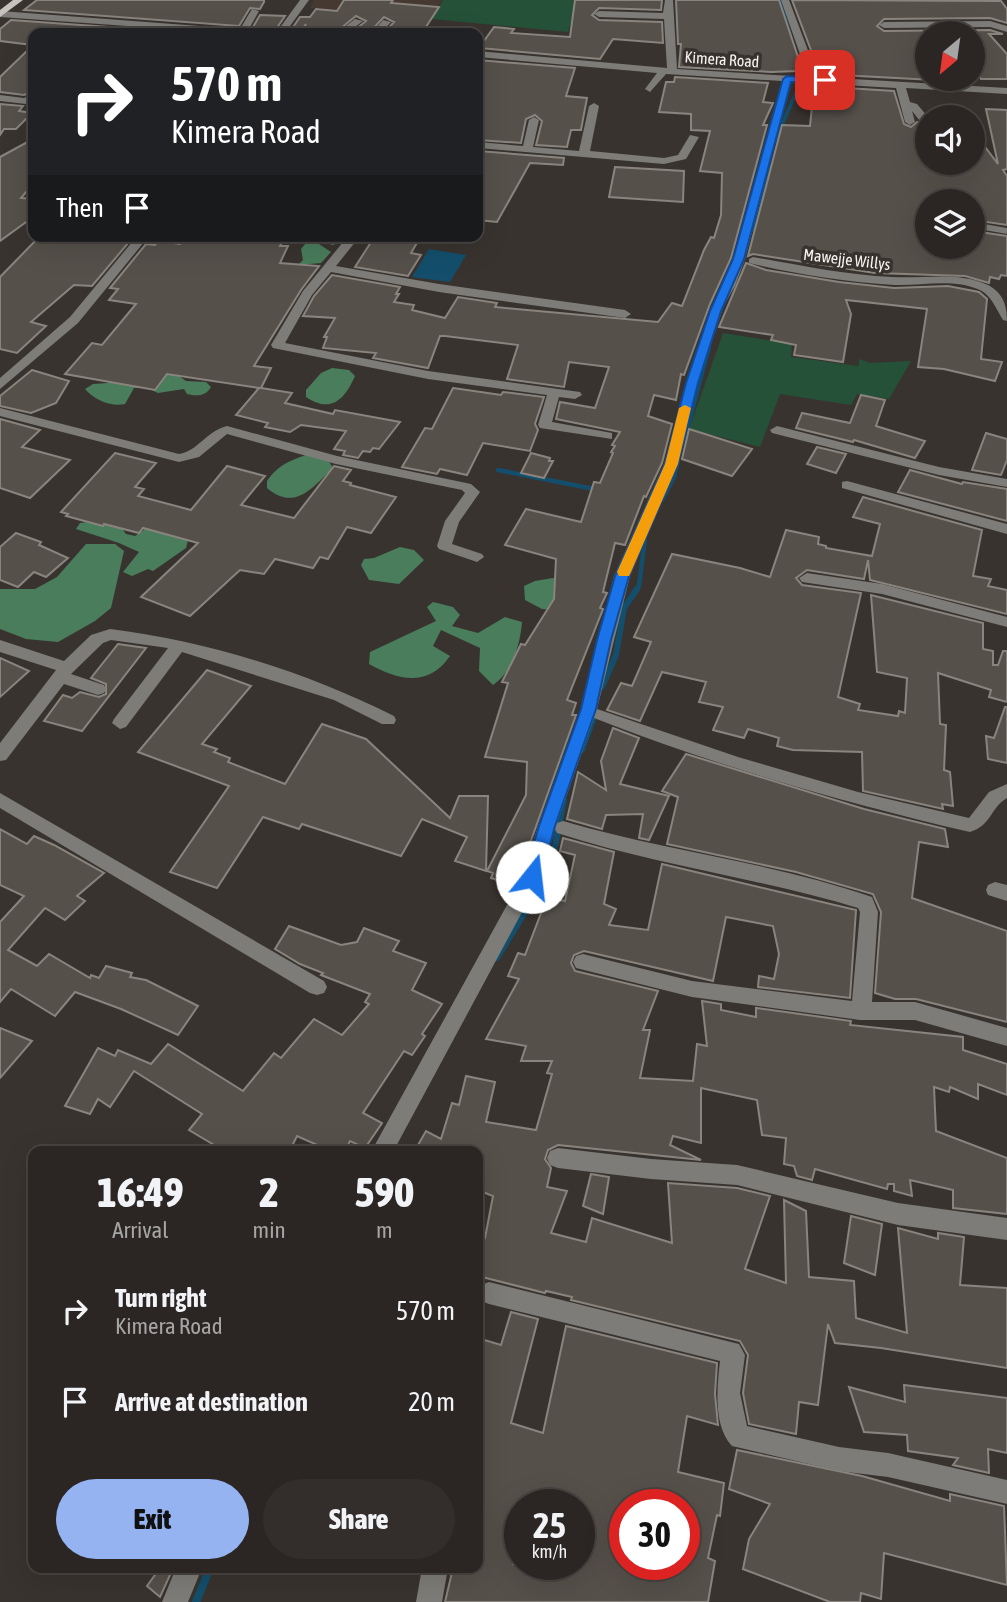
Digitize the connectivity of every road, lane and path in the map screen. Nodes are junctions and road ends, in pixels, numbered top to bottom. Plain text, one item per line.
1 (19, 0) edge
2 (305, 0) edge
3 (669, 0) edge
4 (786, 0) edge
5 (255, 11) dead end
6 (0, 14) edge
7 (599, 14) dead end
8 (668, 16) junction
9 (358, 21) dead end
10 (110, 22) junction
11 (386, 22) dead end
12 (884, 25) dead end
13 (105, 28) edge
14 (149, 28) edge
15 (245, 28) edge
16 (284, 28) edge
17 (348, 28) edge
18 (381, 28) edge
19 (1007, 29) edge
20 (483, 54) edge
21 (668, 71) junction
22 (787, 79) junction
23 (814, 80) junction
24 (900, 85) junction
25 (915, 85) edge
26 (985, 88) edge
27 (650, 89) dead end
28 (1007, 91) edge
29 (0, 98) edge
30 (28, 100) edge
31 (905, 104) junction
32 (594, 106) dead end
33 (915, 108) edge
34 (534, 120) dead end
35 (910, 122) dead end
36 (694, 137) dead end
37 (483, 145) edge
38 (527, 149) junction
39 (584, 154) junction
40 (985, 227) edge
41 (1007, 232) edge
42 (139, 242) edge
43 (349, 242) edge
44 (753, 261) dead end
45 (329, 268) junction
46 (625, 314) dead end
47 (1007, 317) edge
48 (0, 385) edge
49 (554, 392) junction
50 (575, 395) dead end
51 (0, 412) edge
52 (777, 430) dead end
53 (607, 436) dead end
54 (1007, 483) edge
55 (847, 485) dead end
56 (1007, 528) edge
57 (477, 557) dead end
58 (807, 578) dead end
59 (1007, 622) edge
60 (0, 646) edge
61 (179, 646) junction
62 (63, 672) junction
63 (98, 689) dead end
64 (600, 714) dead end
65 (388, 720) dead end
66 (120, 723) dead end
67 (0, 755) edge
68 (1007, 791) edge
69 (0, 800) edge
70 (563, 828) dead end
71 (583, 962) dead end
72 (317, 987) dead end
73 (860, 1011) junction
74 (1007, 1037) edge
75 (384, 1146) edge
76 (558, 1158) dead end
77 (1007, 1229) edge
78 (489, 1293) dead end
79 (1007, 1492) edge
80 (187, 1573) edge
81 (434, 1573) edge
82 (175, 1602) edge
83 (429, 1602) edge

1 - 6 main road
2 - 16 street
3 - 8 street
4 - 23 street
5 - 15 street
6 - 10 street
7 - 8 street
8 - 21 street
9 - 17 street
10 - 13 street
10 - 14 street
11 - 18 street
12 - 19 street
20 - 21 street, Kimera Road
21 - 22 street, Kimera Road
21 - 27 street
22 - 23 street, Kimera Road
22 - 75 street
23 - 24 street, Kimera Road
24 - 25 street, Kimera Road
24 - 31 street
26 - 28 street, Kimera Road
29 - 30 street
31 - 33 street
31 - 35 street
32 - 39 street
34 - 38 street
36 - 39 street
37 - 38 street
38 - 39 street
40 - 41 street
42 - 48 street
43 - 45 street
44 - 47 street, Mawejje Willys
45 - 46 street
45 - 49 street
49 - 50 street
49 - 53 street
51 - 57 street
52 - 54 street
55 - 56 street
58 - 59 street
60 - 62 street
61 - 62 street
61 - 65 street
61 - 66 street
62 - 63 street
62 - 67 street
64 - 68 street
69 - 72 street
70 - 73 street
71 - 73 street
73 - 74 street
76 - 77 street
78 - 79 street
80 - 82 street
81 - 83 street

